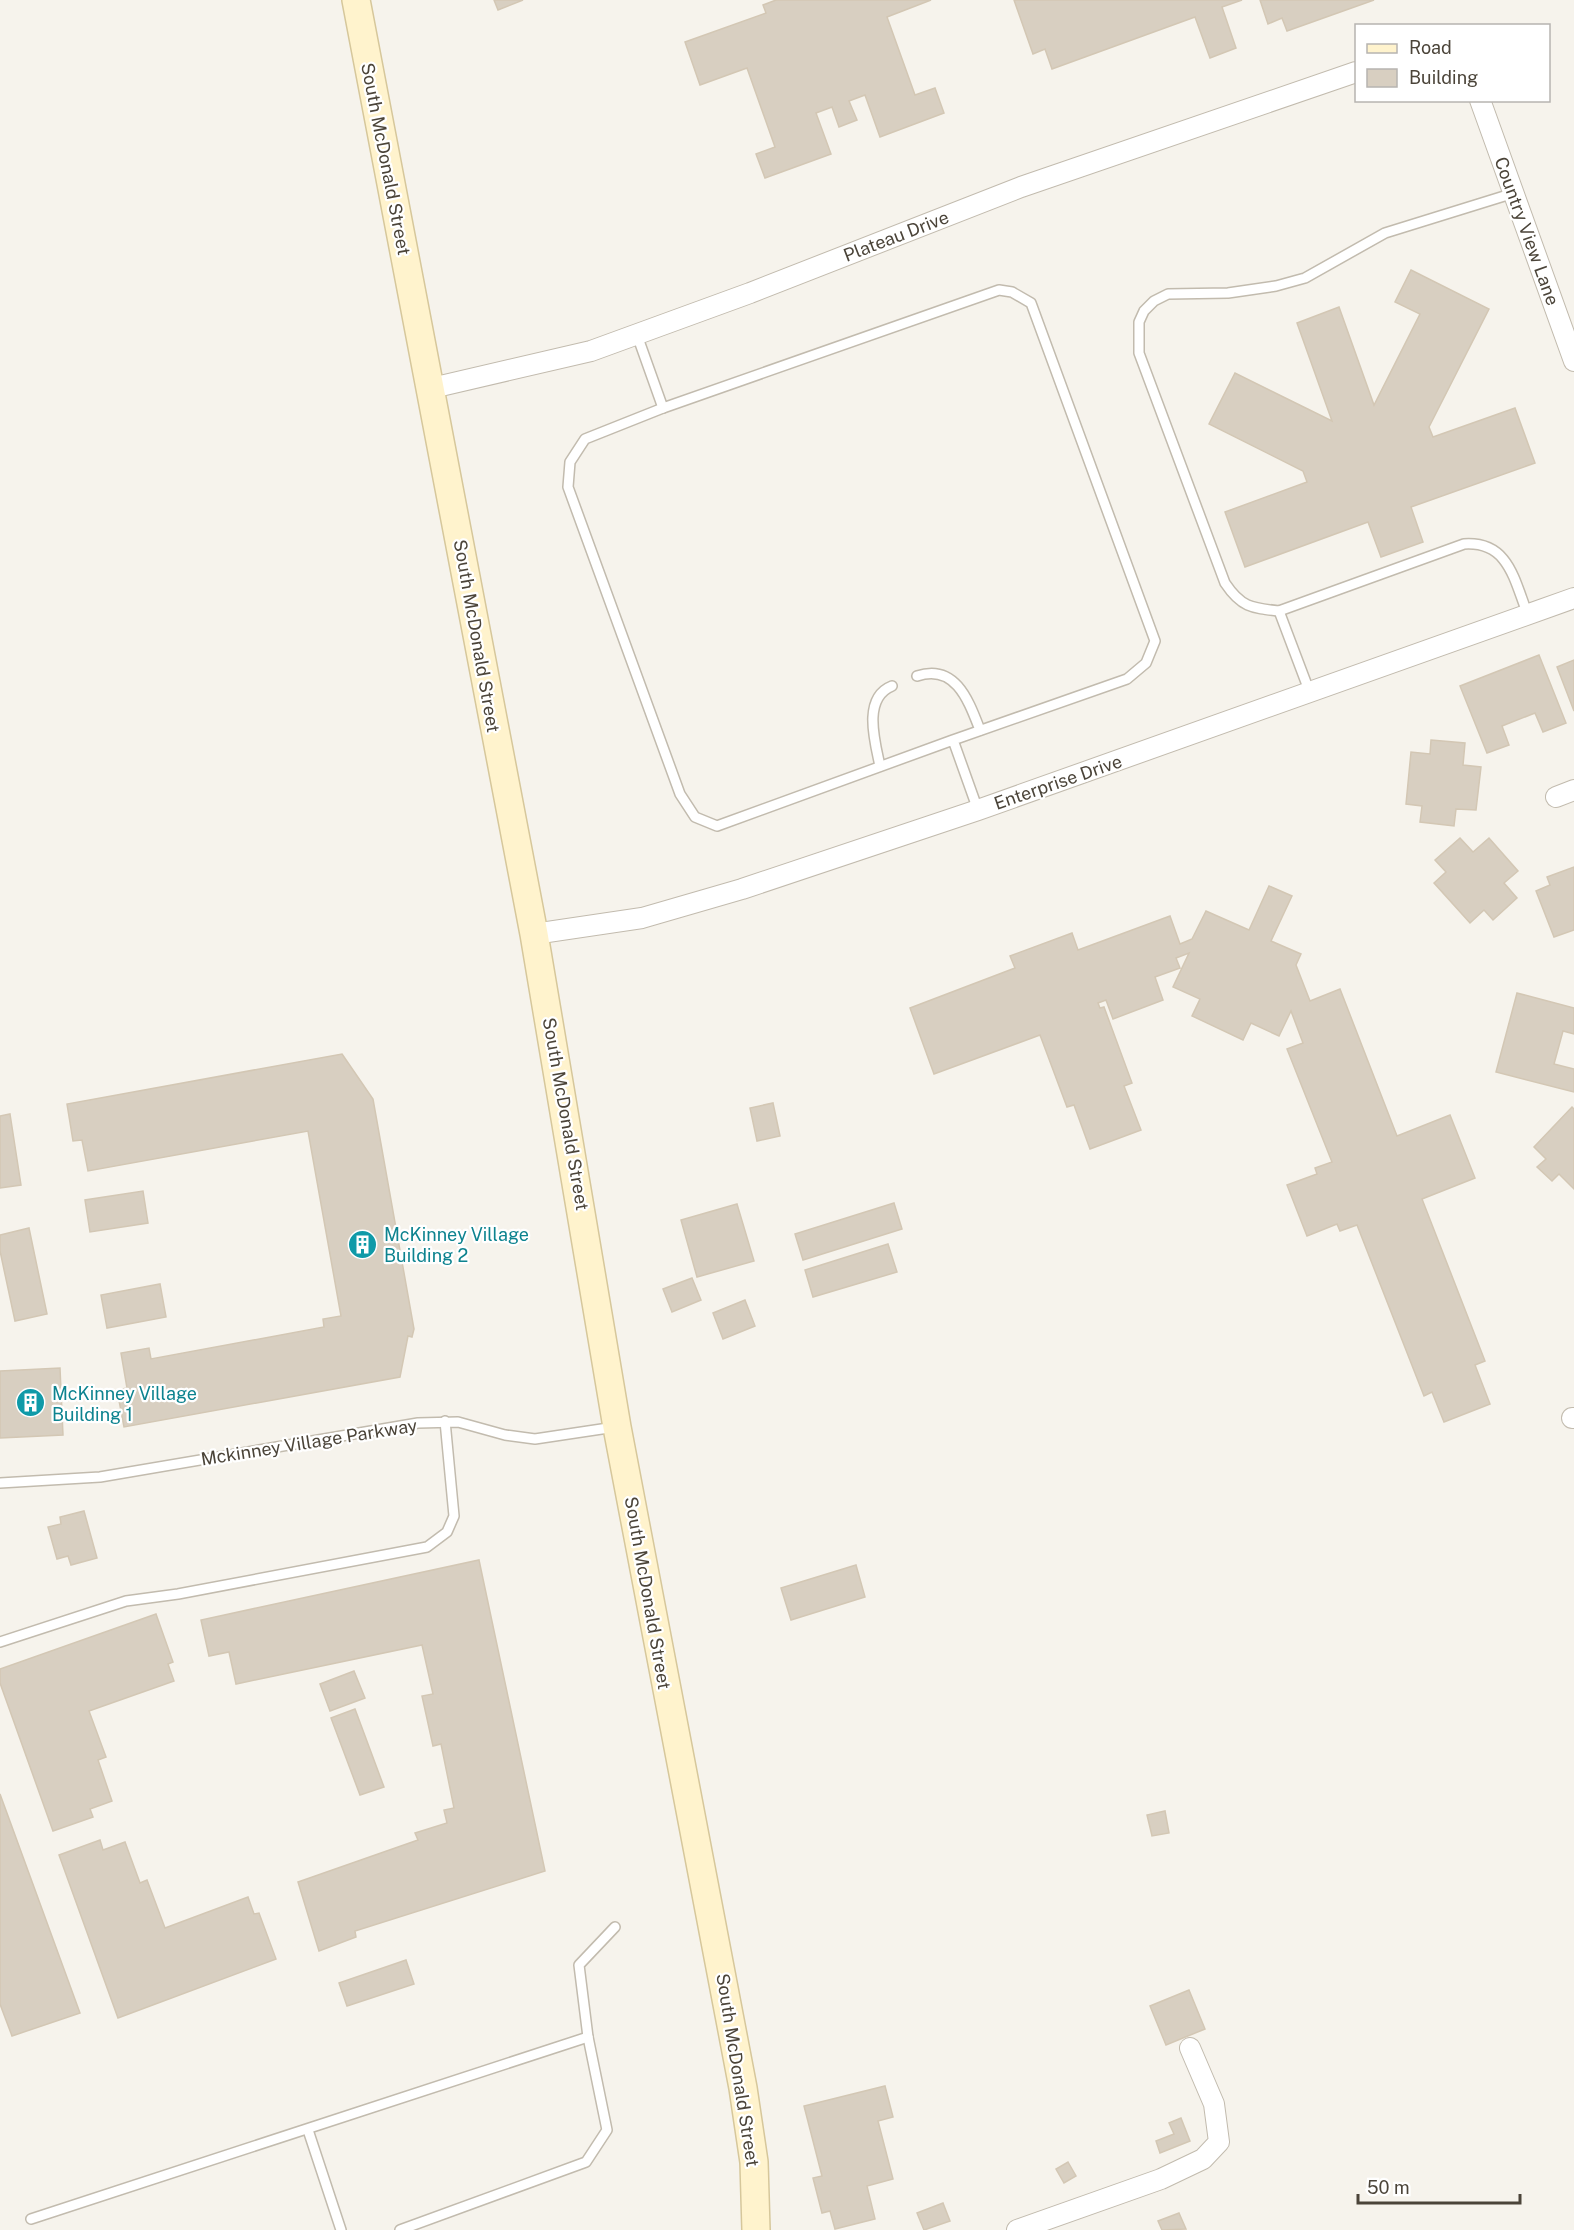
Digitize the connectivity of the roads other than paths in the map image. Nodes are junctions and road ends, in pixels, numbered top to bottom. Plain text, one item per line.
1 (356, 0) edge
2 (1355, 72) edge
3 (1481, 102) edge
4 (1514, 193) junction
5 (637, 335) junction
6 (1574, 361) edge
7 (432, 388) junction
8 (663, 408) junction
9 (1574, 598) edge
10 (1279, 611) junction
11 (1528, 615) junction
12 (917, 676) dead end
13 (892, 686) dead end
14 (1310, 693) junction
15 (980, 730) junction
16 (953, 740) junction
17 (880, 766) junction
18 (978, 810) junction
19 (534, 934) junction
20 (445, 1422) junction
21 (617, 1426) junction
22 (0, 1483) edge
23 (0, 1642) edge
24 (615, 1927) dead end
25 (588, 2037) junction
26 (1190, 2048) dead end
27 (308, 2130) junction
28 (31, 2219) dead end
29 (341, 2230) edge
30 (400, 2230) edge
31 (756, 2230) edge
32 (1017, 2230) edge

1 - 7 main road, South McDonald Street
2 - 5 street, Plateau Drive
3 - 4 street, Country View Lane
4 - 6 street, Country View Lane
4 - 10 lane
5 - 7 street, Plateau Drive
5 - 8 lane
7 - 19 main road, South McDonald Street
8 - 15 lane
8 - 17 lane
9 - 11 street, Enterprise Drive
10 - 11 lane
10 - 14 lane
11 - 14 street, Enterprise Drive
12 - 15 lane
13 - 17 lane
14 - 18 street, Enterprise Drive
15 - 16 lane
16 - 17 lane
16 - 18 lane
18 - 19 street, Enterprise Drive
19 - 21 main road, South McDonald Street
20 - 21 lane, Mckinney Village Parkway
20 - 22 lane, Mckinney Village Parkway
20 - 23 lane
21 - 31 main road, South McDonald Street
24 - 25 lane
25 - 27 lane
25 - 30 lane
26 - 32 street
27 - 28 lane
27 - 29 lane

